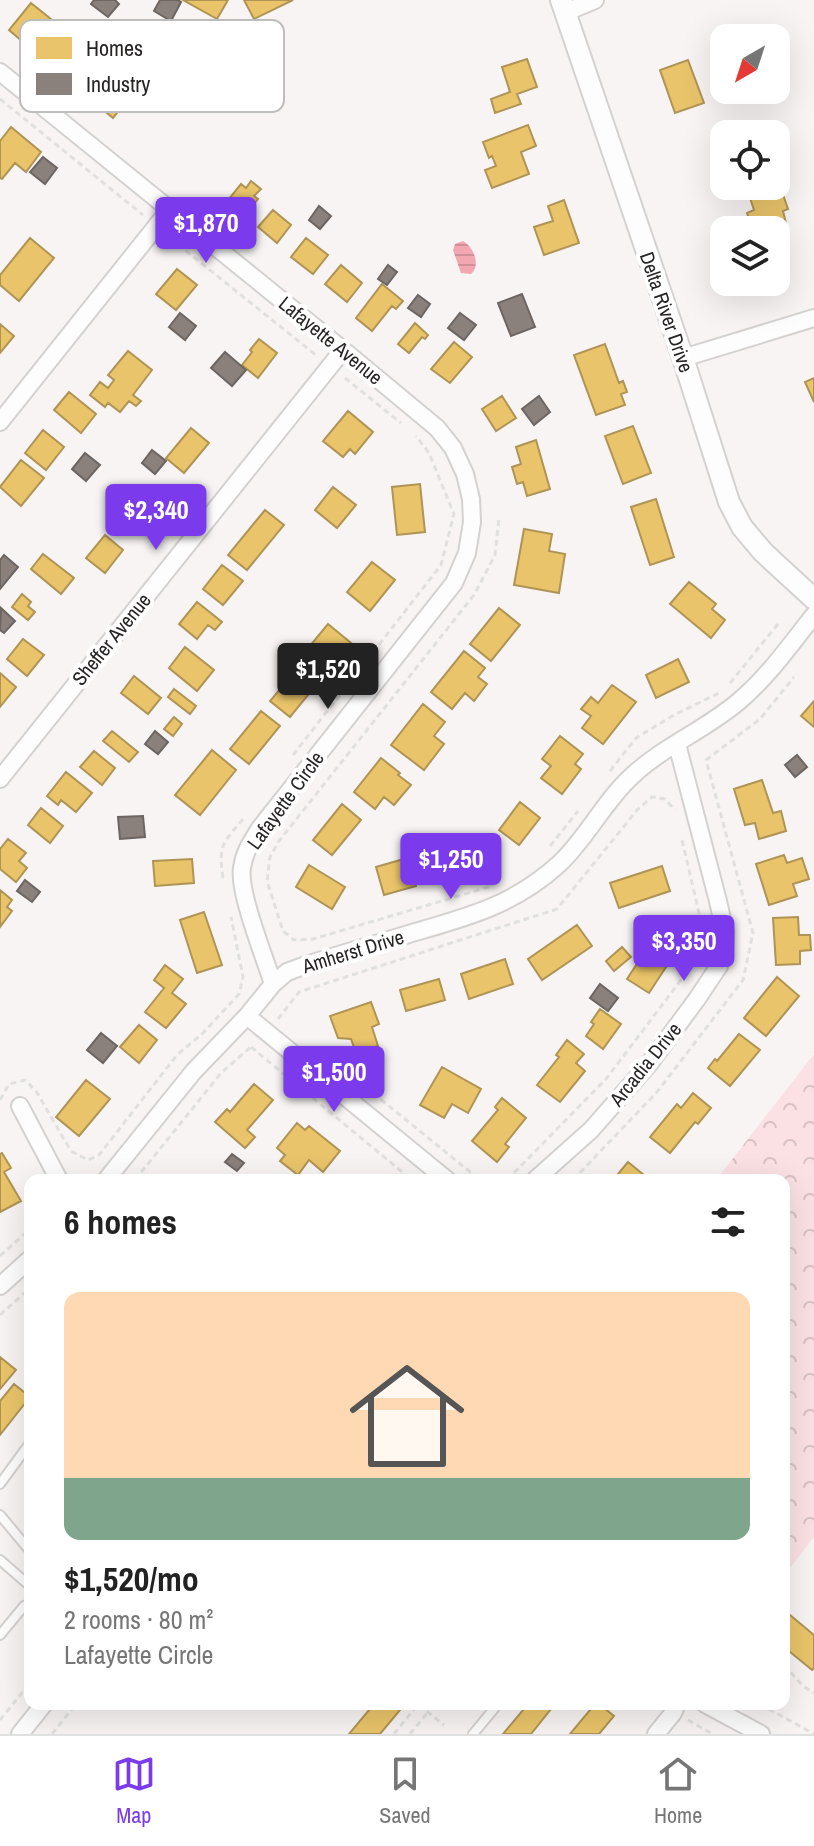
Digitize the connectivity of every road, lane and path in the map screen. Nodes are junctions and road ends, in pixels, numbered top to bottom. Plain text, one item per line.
1 (595, 0) edge
2 (563, 6) edge
3 (0, 72) edge
4 (20, 88) edge
5 (0, 99) edge
6 (50, 112) edge
7 (170, 209) junction
8 (156, 226) junction
9 (814, 318) edge
10 (343, 350) junction
11 (683, 358) junction
12 (329, 366) junction
13 (0, 422) edge
14 (403, 425) dead end
15 (437, 428) joint
16 (416, 435) dead end
17 (499, 518) dead end
18 (814, 599) edge
19 (814, 615) edge
20 (778, 624) dead end
21 (677, 744) junction
22 (292, 757) dead end
23 (609, 773) dead end
24 (0, 779) edge
25 (581, 807) dead end
26 (243, 818) dead end
27 (678, 823) dead end
28 (682, 838) dead end
29 (545, 853) dead end
30 (223, 879) dead end
31 (491, 886) dead end
32 (229, 907) dead end
33 (273, 984) junction
34 (247, 1016) junction
35 (267, 1033) junction
36 (251, 1047) junction
37 (373, 1093) dead end
38 (0, 1100) edge
39 (20, 1106) dead end
40 (56, 1174) edge
41 (111, 1174) edge
42 (140, 1174) edge
43 (405, 1174) edge
44 (440, 1174) edge
45 (473, 1174) edge
46 (513, 1174) edge
47 (542, 1174) edge
48 (24, 1234) edge
49 (0, 1256) edge
50 (24, 1264) edge
51 (0, 1286) edge
52 (24, 1293) edge
53 (0, 1315) edge
54 (24, 1451) edge
55 (0, 1484) edge
56 (0, 1515) edge
57 (24, 1544) edge
58 (0, 1560) edge
59 (24, 1581) edge
60 (24, 1606) edge
61 (0, 1635) edge
62 (790, 1671) edge
63 (24, 1690) edge
64 (814, 1693) edge
65 (39, 1710) edge
66 (71, 1710) edge
67 (413, 1710) edge
68 (426, 1710) edge
69 (493, 1710) edge
70 (674, 1710) edge
71 (716, 1710) edge
72 (771, 1710) edge
73 (428, 1712) junction
74 (0, 1720) edge
75 (444, 1725) dead end
76 (20, 1734) edge
77 (52, 1734) edge
78 (394, 1734) edge
79 (410, 1734) edge
80 (473, 1734) edge
81 (656, 1734) edge
82 (761, 1734) edge
83 (814, 1734) edge

1 - 2 street
2 - 11 street, Delta River Drive
3 - 4 street, Lafayette Avenue
5 - 8 path
6 - 7 street, Lafayette Avenue
7 - 8 street
7 - 10 street, Lafayette Avenue
8 - 12 path
8 - 13 street
9 - 11 street
10 - 12 street, Sheffer Avenue
10 - 15 street, Lafayette Avenue
11 - 18 street, Delta River Drive
12 - 14 path
12 - 24 street, Sheffer Avenue
15 - 33 street, Lafayette Circle
16 - 22 path
17 - 31 path
19 - 21 street, Amherst Drive
20 - 23 path
21 - 33 street, Amherst Drive
21 - 47 street, Arcadia Drive
25 - 29 path
26 - 30 path
27 - 35 path
28 - 46 path
32 - 38 path
33 - 34 street, Amherst Drive
34 - 35 street
34 - 41 street, Amherst Drive
35 - 36 path
35 - 44 street
36 - 42 path
36 - 43 path
37 - 45 path
39 - 40 street
48 - 49 path
50 - 51 street
52 - 53 path
54 - 55 lane
56 - 57 lane
58 - 59 lane
60 - 61 lane
62 - 64 path
63 - 74 path
65 - 76 street
66 - 77 path
67 - 78 path
68 - 73 path
69 - 80 lane
70 - 81 street
71 - 82 street
72 - 83 path
73 - 75 path
73 - 79 path

